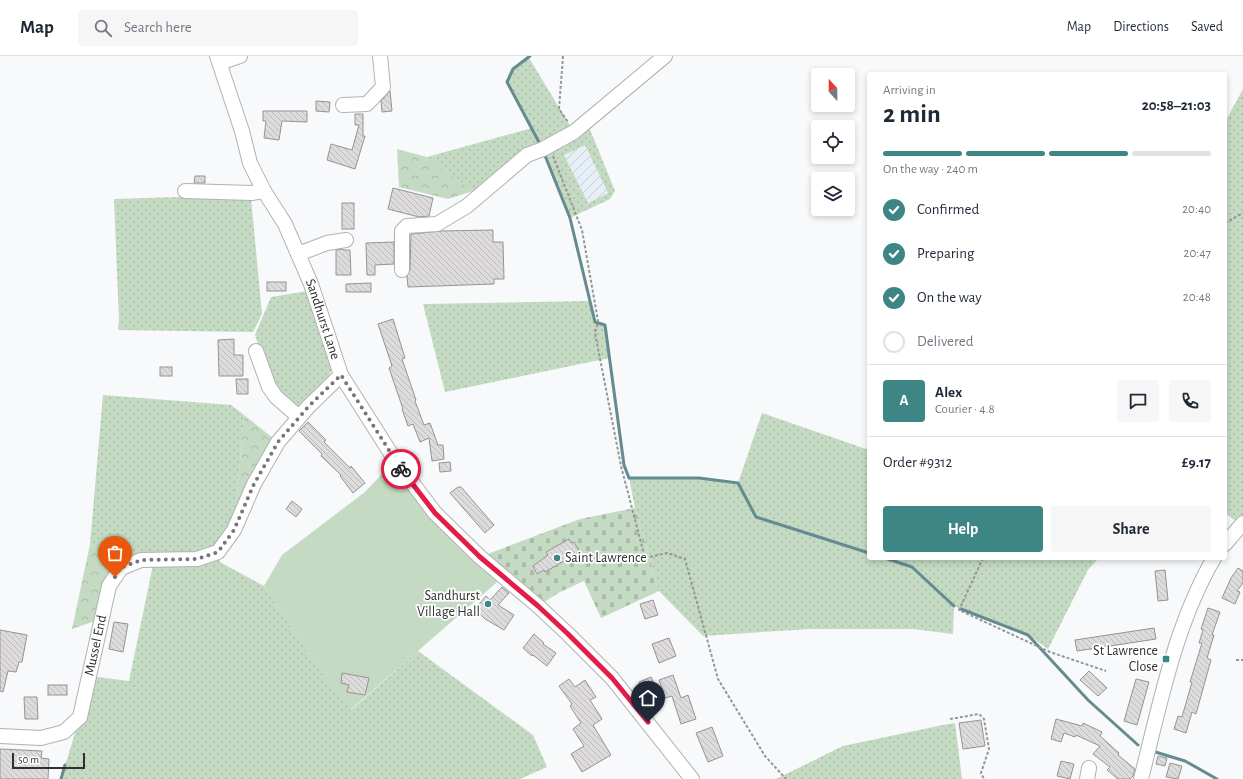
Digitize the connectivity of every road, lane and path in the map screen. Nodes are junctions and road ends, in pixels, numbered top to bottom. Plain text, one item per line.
1 (240, 56) edge
2 (380, 56) edge
3 (564, 56) edge
4 (665, 56) edge
5 (218, 60) edge
6 (343, 105) dead end
7 (574, 132) junction
8 (549, 146) junction
9 (185, 191) dead end
10 (264, 191) junction
11 (1243, 213) edge
12 (1227, 222) edge
13 (346, 240) dead end
14 (298, 254) junction
15 (402, 270) dead end
16 (256, 351) dead end
17 (341, 375) junction
18 (299, 417) junction
19 (1243, 524) edge
20 (1227, 542) edge
21 (982, 560) edge
22 (1213, 560) edge
23 (1236, 660) dead end
24 (1243, 660) edge
25 (1106, 671) dead end
26 (950, 719) dead end
27 (0, 736) edge
28 (692, 779) edge
29 (786, 779) edge
30 (984, 779) edge
31 (1141, 779) edge

1 - 5 street
2 - 6 street
3 - 7 path
4 - 7 street
5 - 10 street, Sandhurst Lane
7 - 8 street
8 - 15 street
8 - 29 path
9 - 10 street
10 - 14 street, Sandhurst Lane
11 - 12 path
13 - 14 street
14 - 17 street, Sandhurst Lane
16 - 18 street
17 - 18 street, Mussel End
17 - 28 street, Sandhurst Lane
18 - 27 street, Mussel End
19 - 20 street
21 - 25 path
22 - 31 street
23 - 24 path
26 - 30 path

